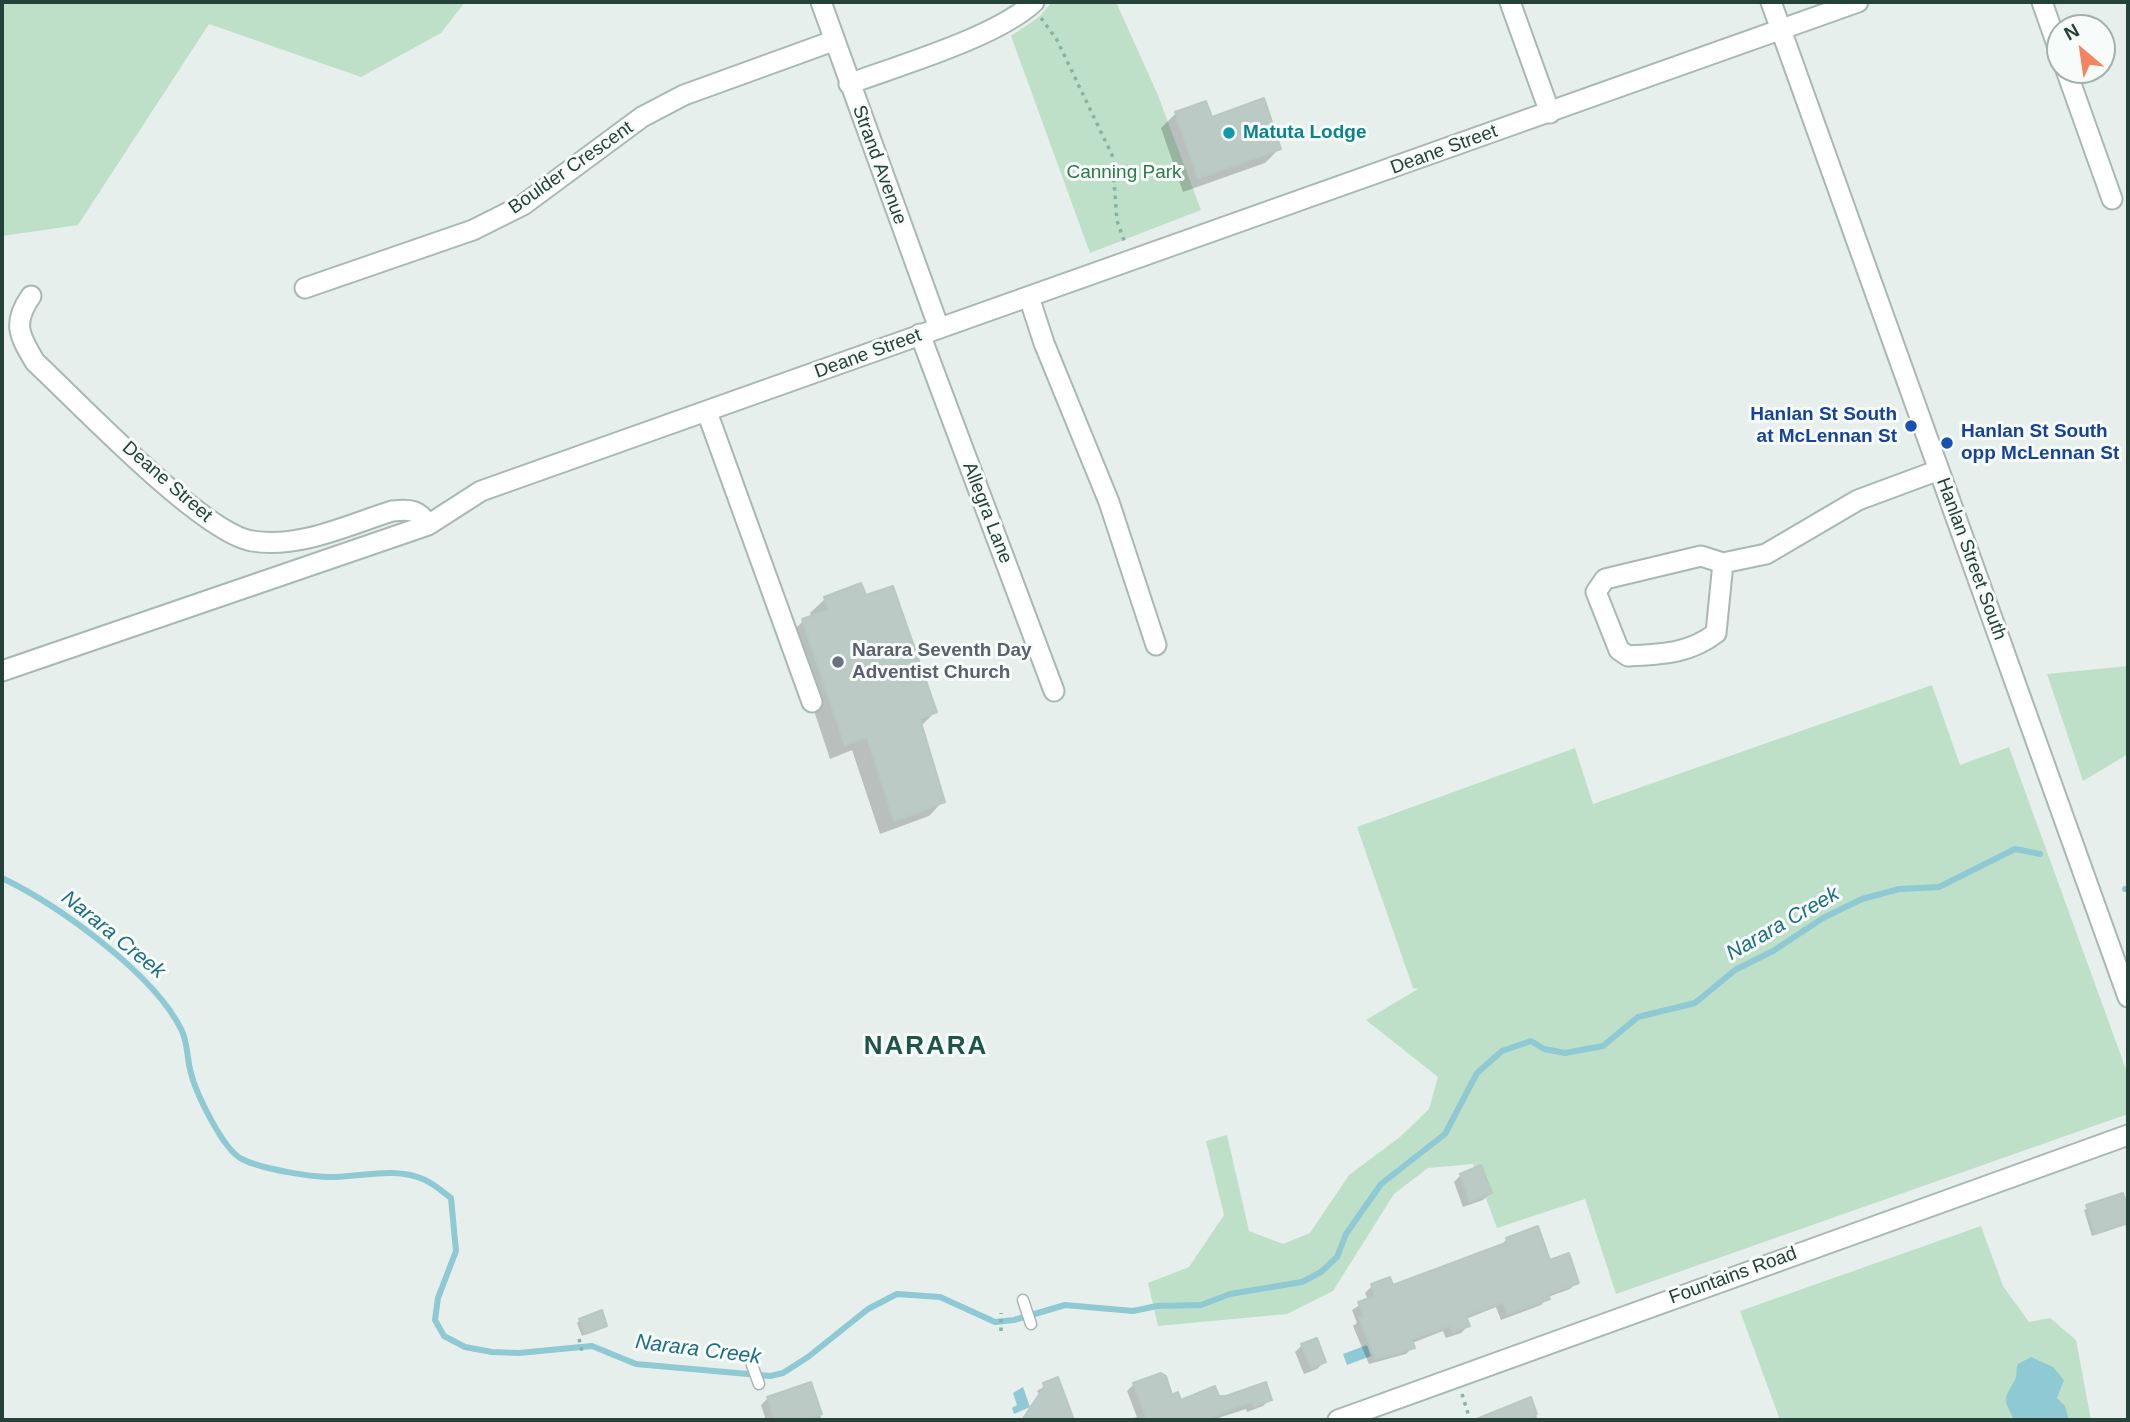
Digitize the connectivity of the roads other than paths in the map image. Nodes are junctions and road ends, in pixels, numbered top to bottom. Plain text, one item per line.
1 (821, 2) edge
2 (1510, 2) edge
3 (1770, 2) edge
4 (1857, 2) edge
5 (1033, 3) edge
6 (1781, 29) junction
7 (833, 41) junction
8 (849, 84) junction
9 (2071, 84) edge
10 (1550, 113) junction
11 (2112, 199) dead end
12 (305, 288) dead end
13 (31, 296) dead end
14 (1029, 297) junction
15 (930, 331) junction
16 (707, 412) junction
17 (1939, 470) junction
18 (428, 526) junction
19 (1723, 563) junction
20 (1156, 645) dead end
21 (2, 671) edge
22 (1055, 691) dead end
23 (812, 702) dead end
24 (2128, 997) edge
25 (2128, 1135) edge
26 (1023, 1300) dead end
27 (1031, 1324) dead end
28 (752, 1365) dead end
29 (759, 1384) dead end
30 (1338, 1420) edge

1 - 7 street, Strand Avenue
2 - 10 street
3 - 6 street, Hanlan Street South
4 - 6 street, Deane Street
5 - 8 street
6 - 10 street, Deane Street
6 - 17 street, Hanlan Street South
7 - 8 street, Strand Avenue
7 - 12 street, Boulder Crescent
8 - 15 street, Strand Avenue
9 - 11 street
10 - 14 street, Deane Street
13 - 18 street, Deane Street
14 - 15 street, Deane Street
14 - 20 street
15 - 16 street, Deane Street
15 - 22 street, Allegra Lane
16 - 18 street, Deane Street
16 - 23 street
17 - 19 street
17 - 24 street, Hanlan Street South
18 - 21 street, Deane Street
19 - 19 street
25 - 30 street, Fountains Road
26 - 27 lane
28 - 29 lane

